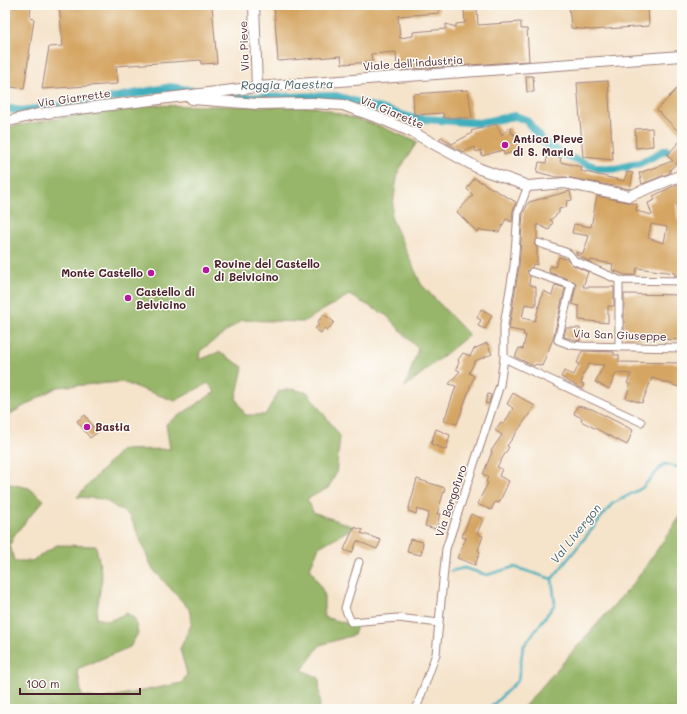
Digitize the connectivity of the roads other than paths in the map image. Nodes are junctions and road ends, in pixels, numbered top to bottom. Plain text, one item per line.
1 (254, 5) edge
2 (682, 56) edge
3 (257, 87) junction
4 (166, 98) junction
5 (147, 100) joint
6 (5, 122) edge
7 (682, 175) edge
8 (528, 186) junction
9 (539, 243) dead end
10 (532, 272) dead end
11 (619, 280) junction
12 (682, 281) edge
13 (619, 347) junction
14 (682, 348) edge
15 (504, 358) junction
16 (641, 422) dead end
17 (359, 562) dead end
18 (439, 623) junction
19 (416, 709) edge

1 - 3 street, Via Pieve
2 - 3 street, Viale dell'industria
3 - 4 street, Viale dell'industria
4 - 5 street, Viale dell'industria
4 - 8 street, Via Giarette
5 - 6 street, Via Giarrette
7 - 8 street
8 - 15 street, Via Borgofuro
9 - 11 street
10 - 13 street, Via San Giuseppe
11 - 12 street
11 - 13 street
13 - 14 street, Via San Giuseppe
15 - 16 street
15 - 18 street, Via Borgofuro
17 - 18 street
18 - 19 street, Via Borgofuro

